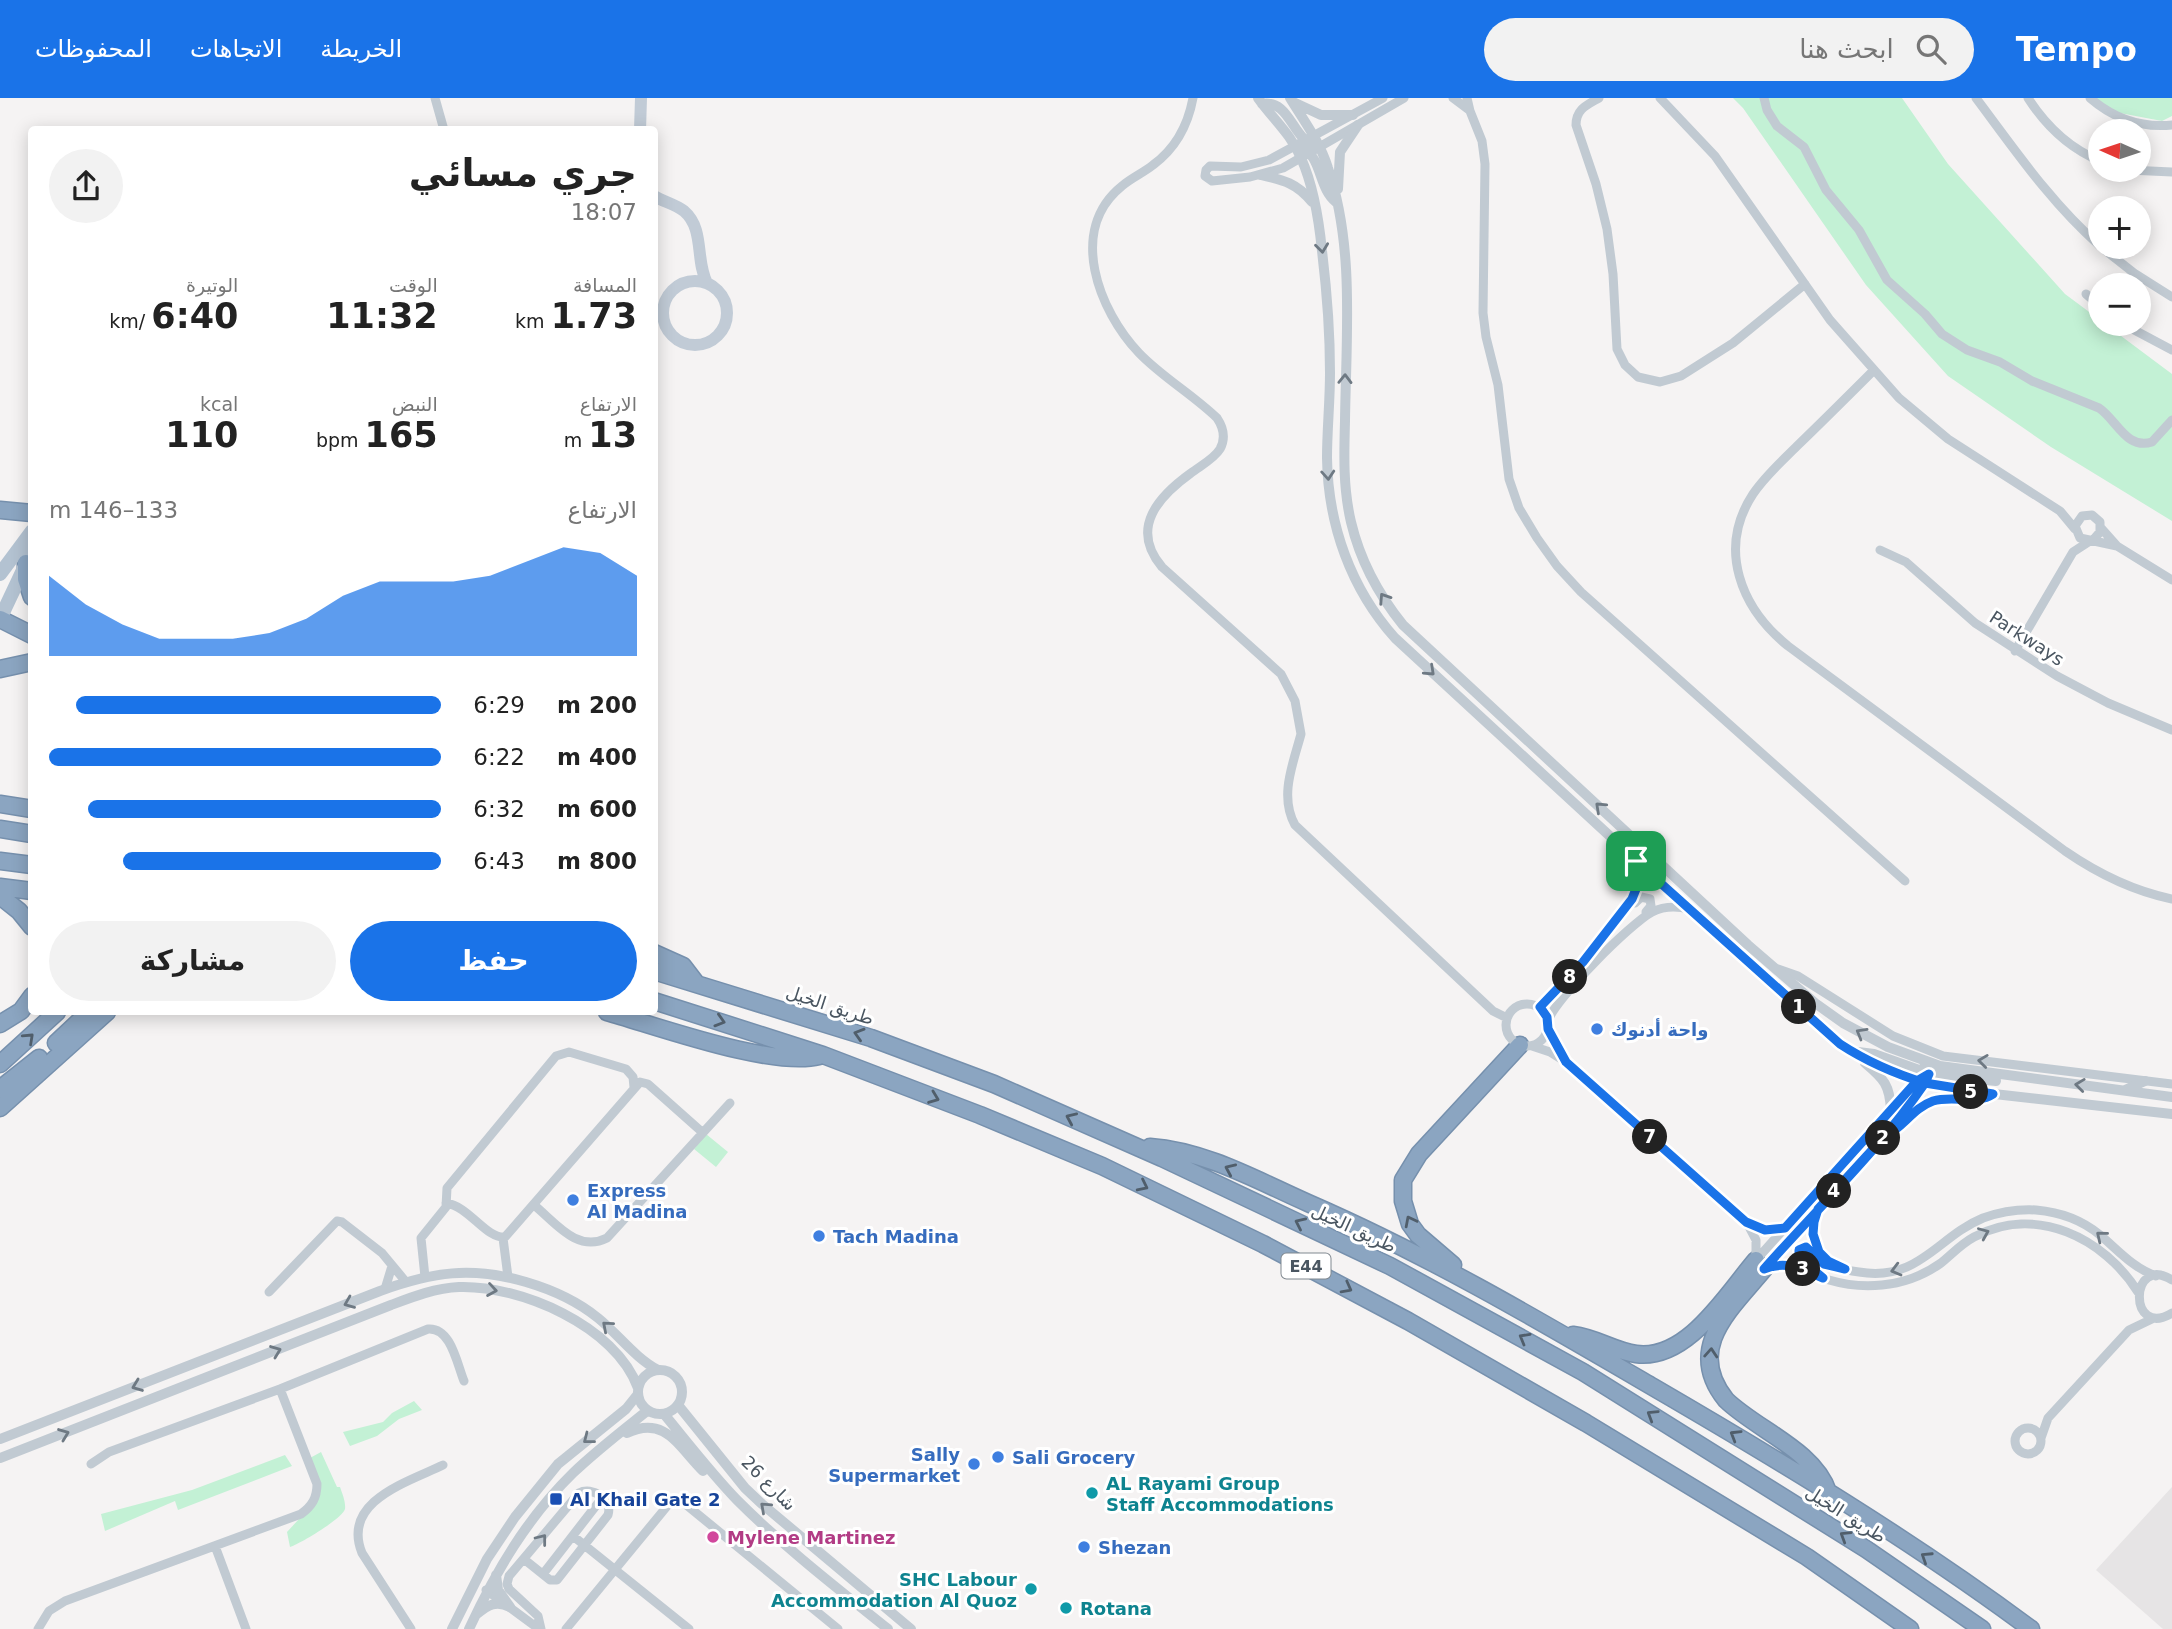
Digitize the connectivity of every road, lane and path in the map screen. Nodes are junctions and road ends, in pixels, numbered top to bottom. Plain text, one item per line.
1 (435, 98) edge
2 (640, 98) edge
3 (1193, 98) edge
4 (1383, 98) edge
5 (1404, 98) edge
6 (1453, 98) edge
7 (1467, 98) edge
8 (1599, 98) edge
9 (1764, 98) edge
10 (1976, 98) edge
11 (2028, 98) edge
12 (2090, 98) edge
13 (1662, 99) edge
14 (1291, 100) edge
15 (1260, 101) edge
16 (1470, 111) junction
17 (1356, 120) junction
18 (2172, 125) edge
19 (443, 126) edge
20 (640, 126) edge
21 (1305, 141) junction
22 (1310, 153) junction
23 (2088, 155) edge
24 (2151, 171) edge
25 (2172, 172) edge
26 (1261, 175) junction
27 (658, 200) edge
28 (658, 200) edge
29 (1336, 202) junction
30 (1316, 207) junction
31 (2088, 234) edge
32 (2116, 259) edge
33 (687, 282) junction
34 (707, 283) junction
35 (1805, 284) junction
36 (2172, 298) edge
37 (660, 304) edge
38 (660, 320) edge
39 (2146, 336) edge
40 (2172, 350) edge
41 (1874, 370) junction
42 (2172, 420) edge
43 (0, 510) edge
44 (2060, 511) junction
45 (28, 513) edge
46 (2082, 516) junction
47 (2101, 528) junction
48 (2075, 531) junction
49 (28, 536) edge
50 (2092, 540) junction
51 (2117, 546) junction
52 (1880, 550) dead end
53 (2073, 552) junction
54 (28, 559) edge
55 (28, 564) edge
56 (0, 574) edge
57 (2172, 580) edge
58 (28, 585) edge
59 (0, 619) edge
60 (28, 633) edge
61 (2015, 651) junction
62 (28, 663) edge
63 (0, 669) edge
64 (2172, 730) edge
65 (0, 796) edge
66 (28, 799) edge
67 (0, 804) edge
68 (28, 808) edge
69 (0, 829) edge
70 (28, 833) edge
71 (0, 861) edge
72 (1636, 861) junction
73 (28, 864) edge
74 (1905, 881) dead end
75 (0, 887) edge
76 (28, 890) edge
77 (0, 897) edge
78 (2172, 899) edge
79 (1689, 909) junction
80 (28, 922) edge
81 (1611, 929) junction
82 (1620, 937) junction
83 (658, 955) edge
84 (1776, 969) junction
85 (658, 972) edge
86 (696, 983) junction
87 (28, 1001) edge
88 (658, 1002) edge
89 (1540, 1007) junction
90 (54, 1015) edge
91 (86, 1015) edge
92 (104, 1015) edge
93 (618, 1015) edge
94 (1507, 1018) junction
95 (0, 1024) edge
96 (1548, 1025) junction
97 (1526, 1046) junction
98 (1852, 1052) junction
99 (823, 1055) junction
100 (1566, 1062) junction
101 (0, 1064) edge
102 (1925, 1073) junction
103 (2145, 1082) junction
104 (2172, 1084) edge
105 (6, 1085) edge
106 (634, 1087) junction
107 (2124, 1091) junction
108 (0, 1094) edge
109 (1993, 1094) junction
110 (2172, 1097) edge
111 (730, 1102) dead end
112 (0, 1108) edge
113 (1891, 1111) junction
114 (2172, 1114) edge
115 (702, 1132) junction
116 (1884, 1137) junction
117 (1138, 1147) junction
118 (446, 1203) junction
119 (534, 1205) junction
120 (1818, 1209) junction
121 (1746, 1222) junction
122 (1785, 1228) junction
123 (503, 1238) junction
124 (1760, 1265) junction
125 (392, 1266) junction
126 (1845, 1269) junction
127 (2166, 1276) edge
128 (425, 1277) junction
129 (508, 1277) junction
130 (1823, 1278) junction
131 (406, 1282) junction
132 (1476, 1285) junction
133 (384, 1289) junction
134 (269, 1292) dead end
135 (2138, 1292) junction
136 (2139, 1303) junction
137 (2166, 1317) edge
138 (2129, 1330) junction
139 (1565, 1335) junction
140 (658, 1370) junction
141 (464, 1381) dead end
142 (280, 1389) junction
143 (638, 1391) junction
144 (678, 1405) junction
145 (647, 1410) junction
146 (664, 1414) junction
147 (2048, 1419) junction
148 (2028, 1428) junction
149 (2041, 1438) junction
150 (0, 1439) edge
151 (611, 1441) junction
152 (0, 1458) edge
153 (91, 1464) dead end
154 (443, 1465) dead end
155 (727, 1489) junction
156 (1828, 1492) junction
157 (602, 1498) junction
158 (573, 1536) junction
159 (584, 1545) junction
160 (215, 1546) junction
161 (524, 1560) junction
162 (830, 1561) junction
163 (616, 1569) junction
164 (481, 1571) junction
165 (818, 1572) junction
166 (496, 1573) junction
167 (542, 1574) junction
168 (486, 1590) junction
169 (510, 1606) junction
170 (475, 1616) junction
171 (535, 1628) edge
172 (38, 1629) edge
173 (246, 1629) edge
174 (411, 1629) edge
175 (452, 1629) edge
176 (469, 1629) edge
177 (566, 1629) edge
178 (690, 1629) edge
179 (838, 1629) edge
180 (888, 1629) edge
181 (911, 1629) edge
182 (1910, 1629) edge
183 (1982, 1629) edge
184 (2031, 1629) edge

1 - 19 street
2 - 20 main road
3 - 94 street
4 - 17 street
5 - 17 street
6 - 16 street
7 - 16 street
8 - 35 street
9 - 42 street
10 - 31 street
11 - 23 street
12 - 18 street
13 - 35 street
14 - 17 street
14 - 21 street
15 - 21 street
16 - 74 street
17 - 21 street
17 - 22 street
17 - 29 street
21 - 22 street
21 - 22 street
21 - 26 street
22 - 26 street
22 - 29 street
22 - 30 street
24 - 25 street
26 - 30 street
27 - 33 main road
28 - 34 main road
84 -> 29 street
30 -> 72 street
32 - 36 street
33 - 34 main road
33 - 37 main road
34 - 38 main road
35 - 41 street
37 - 38 main road
39 - 40 street
41 - 44 street
41 - 78 street
43 - 45 highway
44 - 46 street
44 - 48 street
46 - 47 street
46 - 48 street
47 - 50 street
47 - 51 street
48 - 50 street
48 - 53 street
49 - 56 main road
50 - 51 street
50 - 53 street
51 - 57 street
52 - 61 street, Parkways
53 - 61 street
54 - 59 main road
55 - 58 highway
59 - 60 highway
61 - 64 street, Parkways
62 - 63 highway
65 - 66 highway
67 - 68 highway
69 - 70 highway
71 - 73 highway
72 - 79 street
72 - 81 street
75 - 76 highway
77 - 80 highway
79 - 82 street
79 - 98 street
81 - 82 street
81 - 89 street
82 - 96 street
83 - 86 highway
102 -> 84 street
103 -> 84 street
85 - 86 highway, طريق الخيل / E44
117 -> 86 highway, طريق الخيل / E44
87 - 95 highway
88 -> 99 highway, E44
89 - 94 street
89 - 96 street
101 -> 90 highway
91 - 105 highway
92 - 112 highway
93 - 99 highway
94 - 97 street
96 - 97 street
96 - 100 street
97 - 100 street
132 -> 97 highway
98 - 102 street
98 - 102 street
98 - 113 street
99 -> 182 highway, E44
100 - 121 street
107 -> 102 street
102 - 109 street
102 - 113 street
102 - 116 street
103 - 104 street
103 - 107 street
105 - 108 highway
106 - 115 street
106 - 118 street
106 - 119 street
107 - 110 street
109 - 114 street
109 - 116 street
111 - 115 street
113 - 122 street
115 - 119 street
116 - 120 street
132 -> 117 highway
183 -> 117 highway, طريق الخيل / E44
118 - 123 street
118 - 128 street
119 - 123 street
120 - 124 street
120 - 126 street
121 - 122 street
121 - 124 street
122 - 124 street
123 - 129 street
124 - 130 street
124 - 139 highway
156 -> 124 highway
125 - 131 street
125 - 133 street
125 - 134 street
127 -> 126 street
126 - 130 street
127 - 135 street
128 - 129 street
128 - 131 street
140 -> 129 street
130 -> 135 street
131 - 133 street
132 - 139 highway
133 -> 150 street
135 - 136 street
136 - 137 street
136 - 138 street
137 - 138 street
138 - 147 street
156 -> 139 highway
140 - 143 street
140 - 144 street
141 - 142 street
142 - 153 street
142 - 160 street
143 - 145 street
152 -> 143 street
143 -> 164 street
144 - 146 street
162 -> 144 street, شارع 26
145 - 146 street
145 - 151 street
146 - 155 street, شارع 26
147 - 148 street
147 - 149 street
148 - 149 street
148 - 149 street
151 - 155 street
151 - 166 street
154 - 174 street
155 - 165 street, شارع 26
184 -> 156 highway
157 - 158 street
157 - 159 street
161 -> 157 street
158 - 159 street
158 - 167 street
159 - 163 street
159 - 167 street
160 - 172 street
160 - 173 street
161 - 167 street
161 - 171 street
162 - 165 street
162 - 181 street, شارع 26
163 - 177 street
163 - 178 street
163 - 179 street
164 - 168 street
164 - 175 street
165 - 180 street, شارع 26
166 - 168 street
166 - 169 street
168 - 169 street
168 - 170 street
169 - 170 street
169 - 171 street
170 - 176 street

